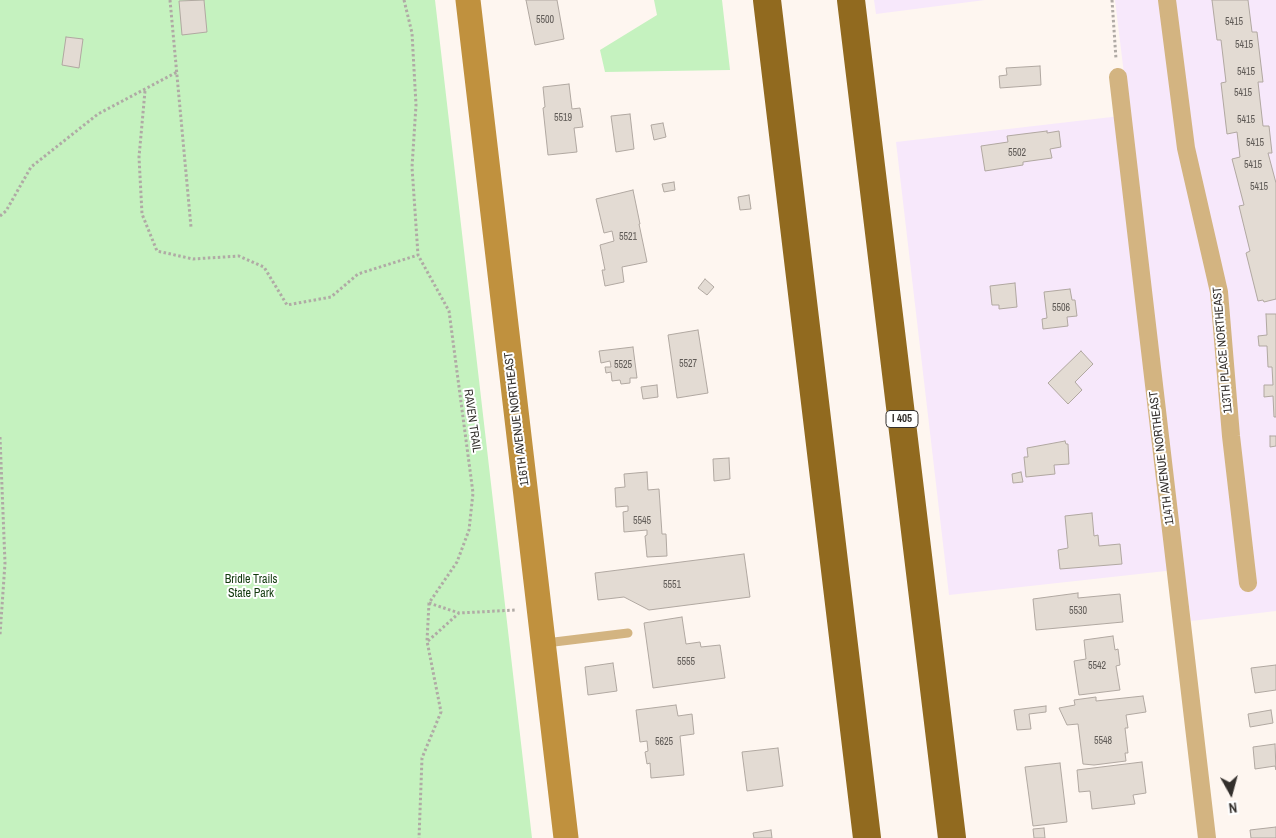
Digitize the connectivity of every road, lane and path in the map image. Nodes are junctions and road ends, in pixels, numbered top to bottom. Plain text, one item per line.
1 (170, 0) edge
2 (404, 0) edge
3 (468, 0) edge
4 (768, 0) edge
5 (851, 0) edge
6 (1112, 0) edge
7 (1167, 0) edge
8 (177, 72) junction
9 (1118, 77) joint
10 (145, 91) junction
11 (0, 216) edge
12 (191, 228) dead end
13 (418, 255) junction
14 (0, 437) edge
15 (1248, 583) dead end
16 (429, 602) junction
17 (539, 608) junction
18 (459, 613) junction
19 (628, 633) dead end
20 (0, 635) edge
21 (427, 641) junction
22 (543, 644) junction
23 (419, 838) edge
24 (566, 838) edge
25 (867, 838) edge
26 (952, 838) edge
27 (1207, 838) edge

1 - 8 path
2 - 13 path, RAVEN TRAIL
3 - 17 street, 116TH AVENUE NORTHEAST
4 - 25 highway
5 - 26 highway, I 405
6 - 9 path
7 - 15 street, 113TH PLACE NORTHEAST
8 - 10 path
8 - 12 path
9 - 27 street, 114TH AVENUE NORTHEAST
10 - 11 path
10 - 13 path
13 - 16 path, RAVEN TRAIL
14 - 20 path
16 - 18 path
16 - 21 path
17 - 18 path
17 - 22 street, 116TH AVENUE NORTHEAST
18 - 21 path
19 - 22 lane
21 - 23 path
22 - 24 street, 116TH AVENUE NORTHEAST

